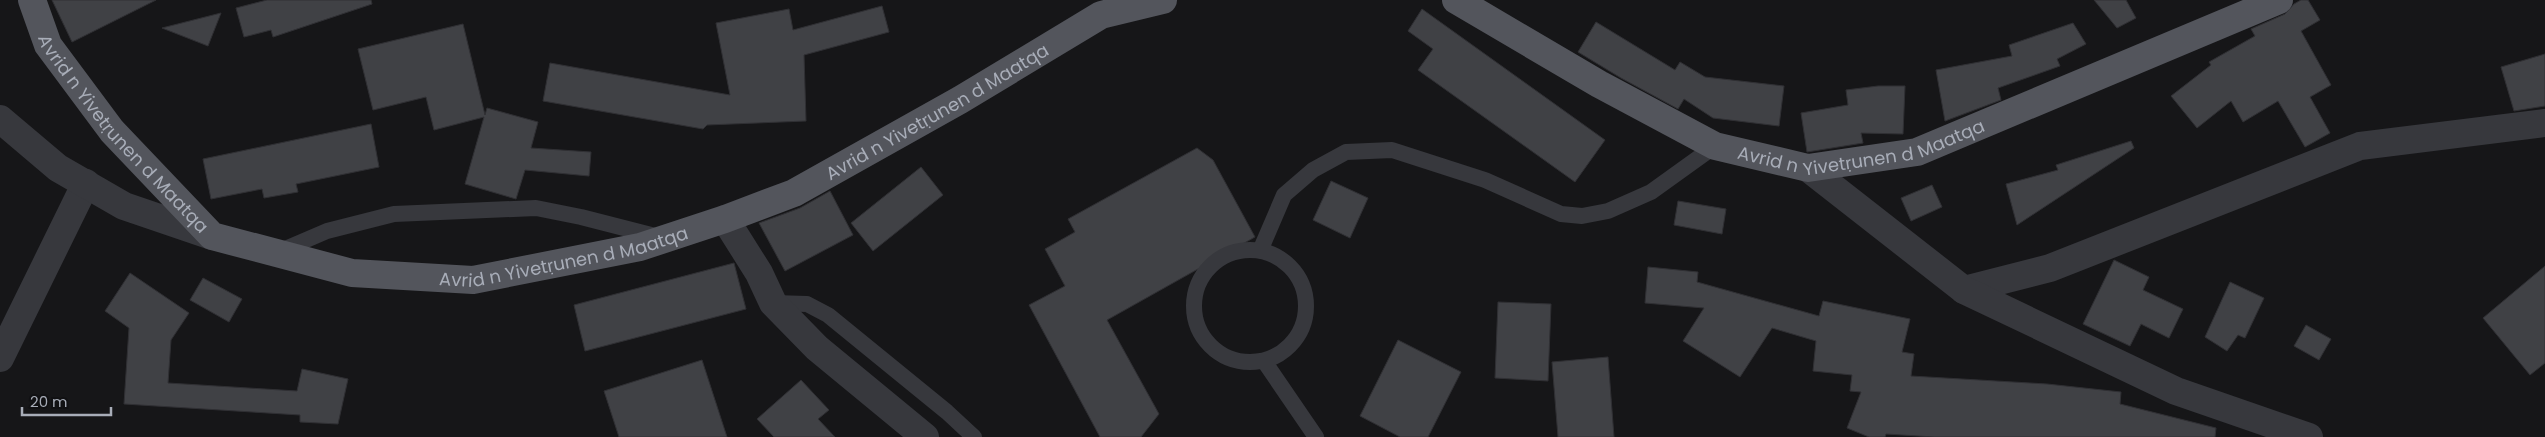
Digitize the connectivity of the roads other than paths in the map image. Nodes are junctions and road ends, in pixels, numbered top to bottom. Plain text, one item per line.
1 (32, 0) edge
2 (1163, 0) edge
3 (1456, 0) edge
4 (2279, 0) edge
5 (0, 119) edge
6 (2545, 123) edge
7 (1715, 146) junction
8 (1808, 168) junction
9 (86, 183) junction
10 (725, 219) junction
11 (212, 236) junction
12 (666, 238) junction
13 (1260, 252) junction
14 (276, 253) junction
15 (1964, 290) junction
16 (773, 303) junction
17 (0, 358) edge
18 (1264, 361) junction
19 (925, 437) edge
20 (974, 437) edge
21 (1316, 437) edge
22 (2309, 437) edge

1 - 11 main road, Avrid n Yivetṛunen d Maatqa
2 - 10 main road, Avrid n Yivetṛunen d Maatqa
3 - 7 main road, Avrid n Yivetṛunen d Maatqa
4 - 8 main road, Avrid n Yivetṛunen d Maatqa
5 - 9 street
6 - 15 street
7 - 8 main road, Avrid n Yivetṛunen d Maatqa
7 - 13 lane
8 - 15 street
9 - 11 street
9 - 17 street
10 - 12 main road, Avrid n Yivetṛunen d Maatqa
10 - 16 street
11 - 14 main road, Avrid n Yivetṛunen d Maatqa
12 - 14 main road, Avrid n Yivetṛunen d Maatqa
12 - 14 lane
13 - 18 lane
13 - 18 lane
15 - 22 street
16 - 19 street
16 - 20 lane
18 - 21 lane

